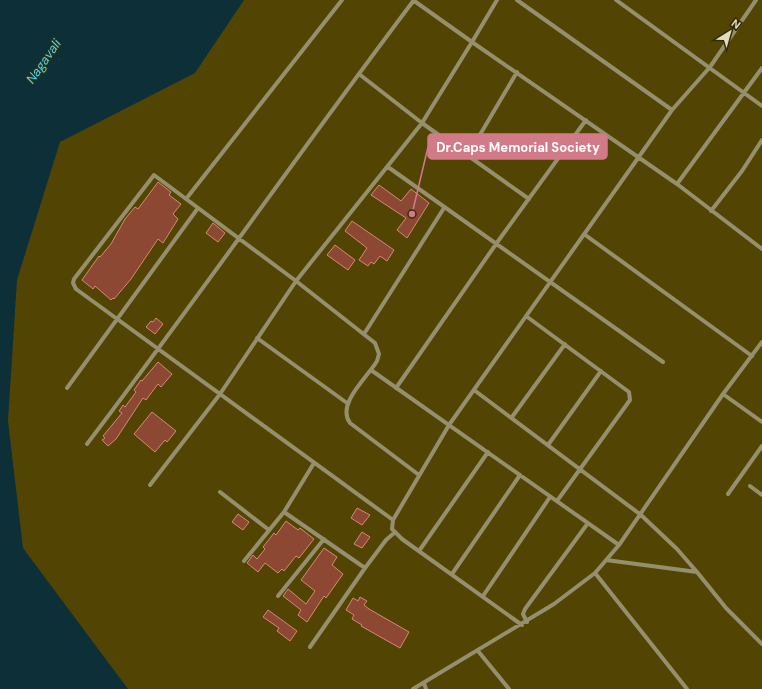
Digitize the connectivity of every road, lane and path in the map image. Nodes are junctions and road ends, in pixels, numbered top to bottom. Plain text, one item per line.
1 (342, 0) edge
2 (413, 0) edge
3 (498, 0) edge
4 (517, 0) edge
5 (616, 0) edge
6 (756, 0) edge
7 (472, 42) junction
8 (710, 67) junction
9 (762, 68) edge
10 (517, 72) junction
11 (359, 74) junction
12 (744, 93) junction
13 (762, 106) edge
14 (672, 110) junction
15 (586, 120) junction
16 (422, 123) junction
17 (762, 140) edge
18 (468, 155) junction
19 (639, 157) junction
20 (388, 167) junction
21 (677, 184) junction
22 (186, 199) junction
23 (529, 199) junction
24 (198, 208) junction
25 (444, 208) junction
26 (711, 211) junction
27 (584, 234) junction
28 (238, 238) junction
29 (496, 244) junction
30 (762, 249) edge
31 (296, 281) junction
32 (550, 282) junction
33 (526, 316) junction
34 (118, 319) junction
35 (364, 334) junction
36 (257, 338) junction
37 (762, 342) edge
38 (565, 344) junction
39 (158, 350) junction
40 (752, 356) junction
41 (663, 362) dead end
42 (371, 370) junction
43 (601, 371) junction
44 (67, 388) dead end
45 (396, 388) junction
46 (474, 390) junction
47 (220, 394) junction
48 (724, 394) junction
49 (347, 403) junction
50 (512, 418) junction
51 (762, 422) edge
52 (449, 425) junction
53 (87, 444) dead end
54 (548, 445) junction
55 (762, 446) edge
56 (488, 452) junction
57 (314, 463) junction
58 (581, 469) junction
59 (520, 475) junction
60 (419, 476) junction
61 (150, 485) dead end
62 (750, 486) dead end
63 (220, 492) dead end
64 (728, 494) dead end
65 (762, 494) edge
66 (550, 497) junction
67 (557, 502) junction
68 (284, 512) junction
69 (641, 515) junction
70 (393, 520) junction
71 (588, 523) junction
72 (269, 530) junction
73 (394, 532) junction
74 (324, 539) junction
75 (619, 545) junction
76 (419, 551) junction
77 (606, 560) junction
78 (244, 561) dead end
79 (365, 568) junction
80 (697, 572) junction
81 (452, 574) junction
82 (595, 574) junction
83 (278, 596) dead end
84 (483, 596) junction
85 (527, 622) junction
86 (522, 625) junction
87 (762, 644) edge
88 (310, 647) dead end
89 (478, 651) junction
90 (424, 683) junction
91 (413, 689) edge
92 (426, 689) edge
93 (509, 689) edge
94 (687, 689) edge

1 - 22 street
2 - 7 street
2 - 11 street
3 - 7 street
4 - 14 street
5 - 8 street
6 - 8 street
7 - 10 street
7 - 16 street
8 - 12 street
8 - 14 street
9 - 12 street
10 - 15 street
10 - 18 street
11 - 16 street
11 - 28 street
12 - 13 street
12 - 21 street
14 - 19 street
15 - 19 street
15 - 23 street
16 - 18 street
16 - 20 street
17 - 26 street
18 - 23 street
19 - 21 street
19 - 27 street
20 - 25 street
20 - 31 street
21 - 26 street
22 - 24 street
22 - 34 street
23 - 29 street
24 - 28 street
24 - 34 street
25 - 29 street
25 - 35 street
26 - 30 street
27 - 32 street
27 - 40 street
28 - 31 street
28 - 39 street
29 - 32 street
29 - 45 street
31 - 35 street
31 - 36 street
32 - 33 street
32 - 41 street
33 - 38 street
33 - 46 street
34 - 39 street
34 - 44 street
35 - 42 street
36 - 47 street
36 - 49 street
37 - 40 street
38 - 43 street
38 - 50 street
39 - 47 street
39 - 53 street
40 - 48 street
42 - 45 street
42 - 49 street
43 - 54 street
43 - 58 street
45 - 52 street
46 - 50 street
46 - 52 street
47 - 57 street
47 - 61 street
48 - 51 street
48 - 69 street
49 - 60 street
50 - 54 street
52 - 56 street
52 - 60 street
54 - 58 street
55 - 64 street
56 - 59 street
56 - 76 street
57 - 68 street
57 - 70 street
58 - 67 street
58 - 69 street
59 - 66 street
59 - 81 street
60 - 70 street
62 - 65 street
63 - 72 street
66 - 67 street
66 - 84 street
67 - 71 street
68 - 72 street
68 - 74 street
69 - 75 street
69 - 80 street
70 - 73 street
71 - 75 street
71 - 85 street
72 - 78 street
73 - 76 street
73 - 79 street
74 - 79 street
74 - 83 street
75 - 77 street
76 - 81 street
77 - 80 street
77 - 82 street
79 - 88 street
80 - 87 street
81 - 84 street
82 - 85 street
82 - 94 street
84 - 86 street
85 - 86 street
86 - 89 street
89 - 90 street
89 - 93 street
90 - 91 street
90 - 92 street

